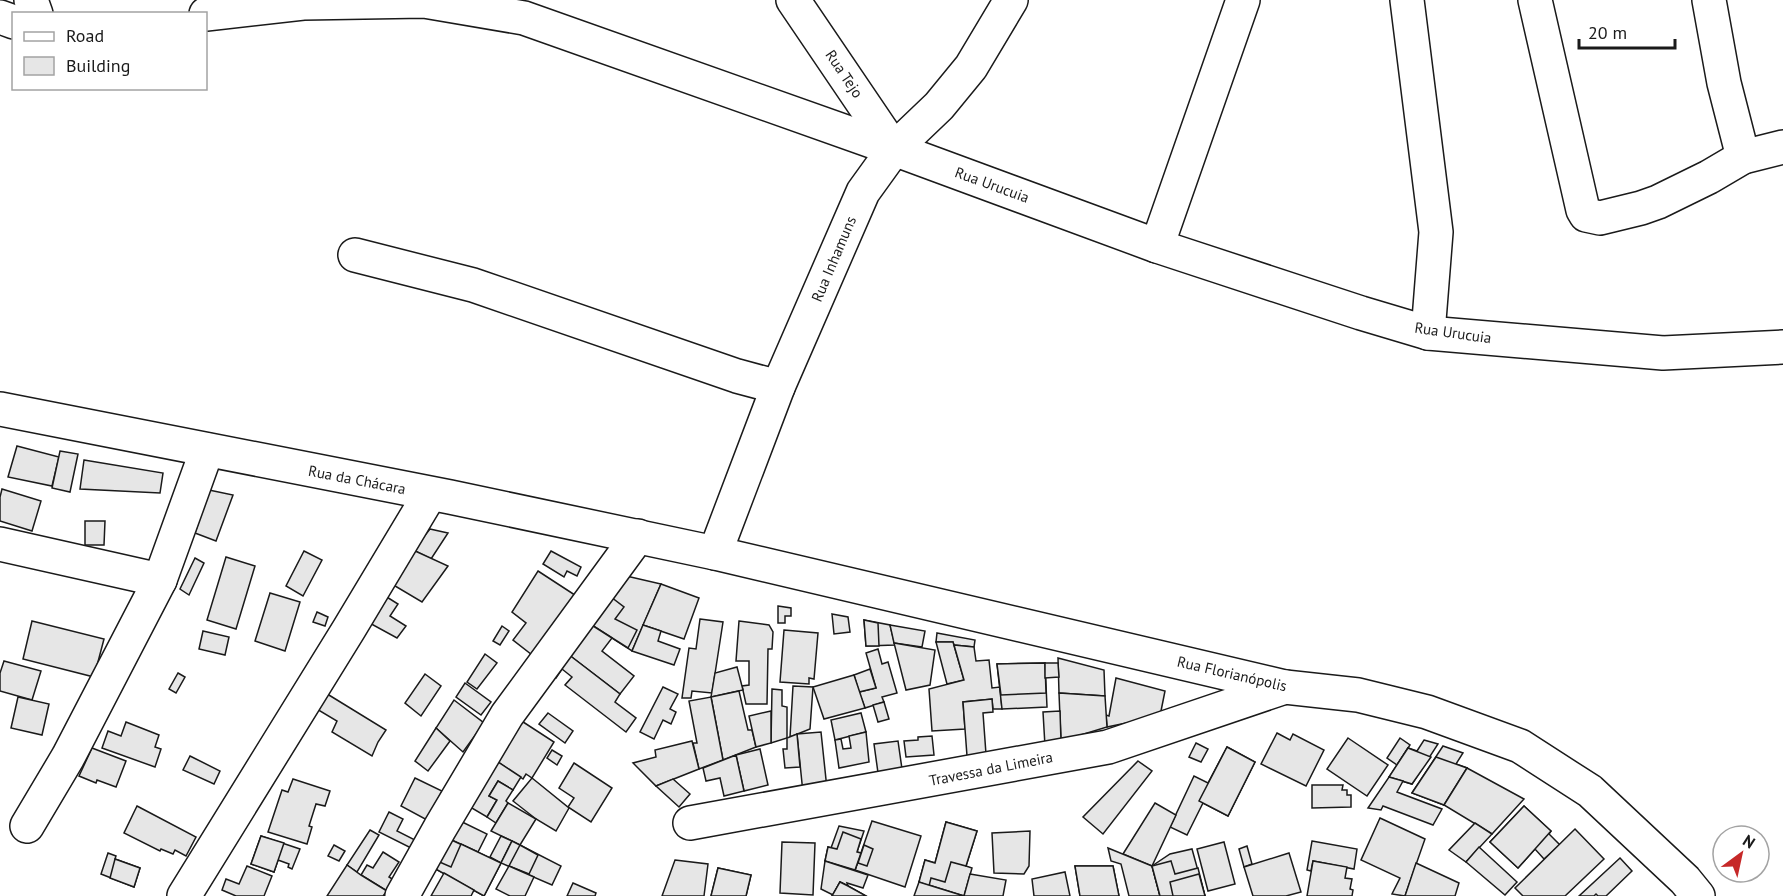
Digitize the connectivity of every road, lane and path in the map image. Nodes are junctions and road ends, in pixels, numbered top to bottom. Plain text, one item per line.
1 (794, 0) edge
2 (1011, 0) edge
3 (1243, 0) edge
4 (1407, 0) edge
5 (1535, 0) edge
6 (1709, 0) edge
7 (424, 1) edge
8 (207, 14) edge
9 (1783, 147) edge
10 (894, 149) junction
11 (1743, 157) junction
12 (1157, 246) junction
13 (355, 255) dead end
14 (1428, 333) junction
15 (1783, 347) edge
16 (778, 387) junction
17 (0, 409) edge
18 (207, 450) junction
19 (430, 494) junction
20 (638, 536) junction
21 (0, 544) edge
22 (715, 553) junction
23 (160, 580) junction
24 (1285, 687) junction
25 (690, 823) dead end
26 (27, 826) dead end
27 (184, 896) edge
28 (402, 896) edge
29 (1698, 896) edge

1 - 10 street, Rua Tejo
2 - 10 street, Rua Inhamuns
3 - 12 street
4 - 14 street
5 - 11 street
6 - 11 street
7 - 8 street, Rua Urucuia
7 - 10 street, Rua Urucuia
9 - 11 street
10 - 12 street, Rua Urucuia
10 - 16 street, Rua Inhamuns
12 - 14 street, Rua Urucuia
13 - 16 street
14 - 15 street, Rua Urucuia
16 - 22 street, Rua Inhamuns
17 - 18 street, Rua da Chácara
18 - 19 street, Rua da Chácara
18 - 23 street
19 - 20 street, Rua da Chácara
19 - 27 street
20 - 22 street, Rua da Chácara
20 - 28 street
21 - 23 street
22 - 24 street, Rua Florianópolis
23 - 26 street
24 - 25 street, Travessa da Limeira
24 - 29 street, Rua Florianópolis

